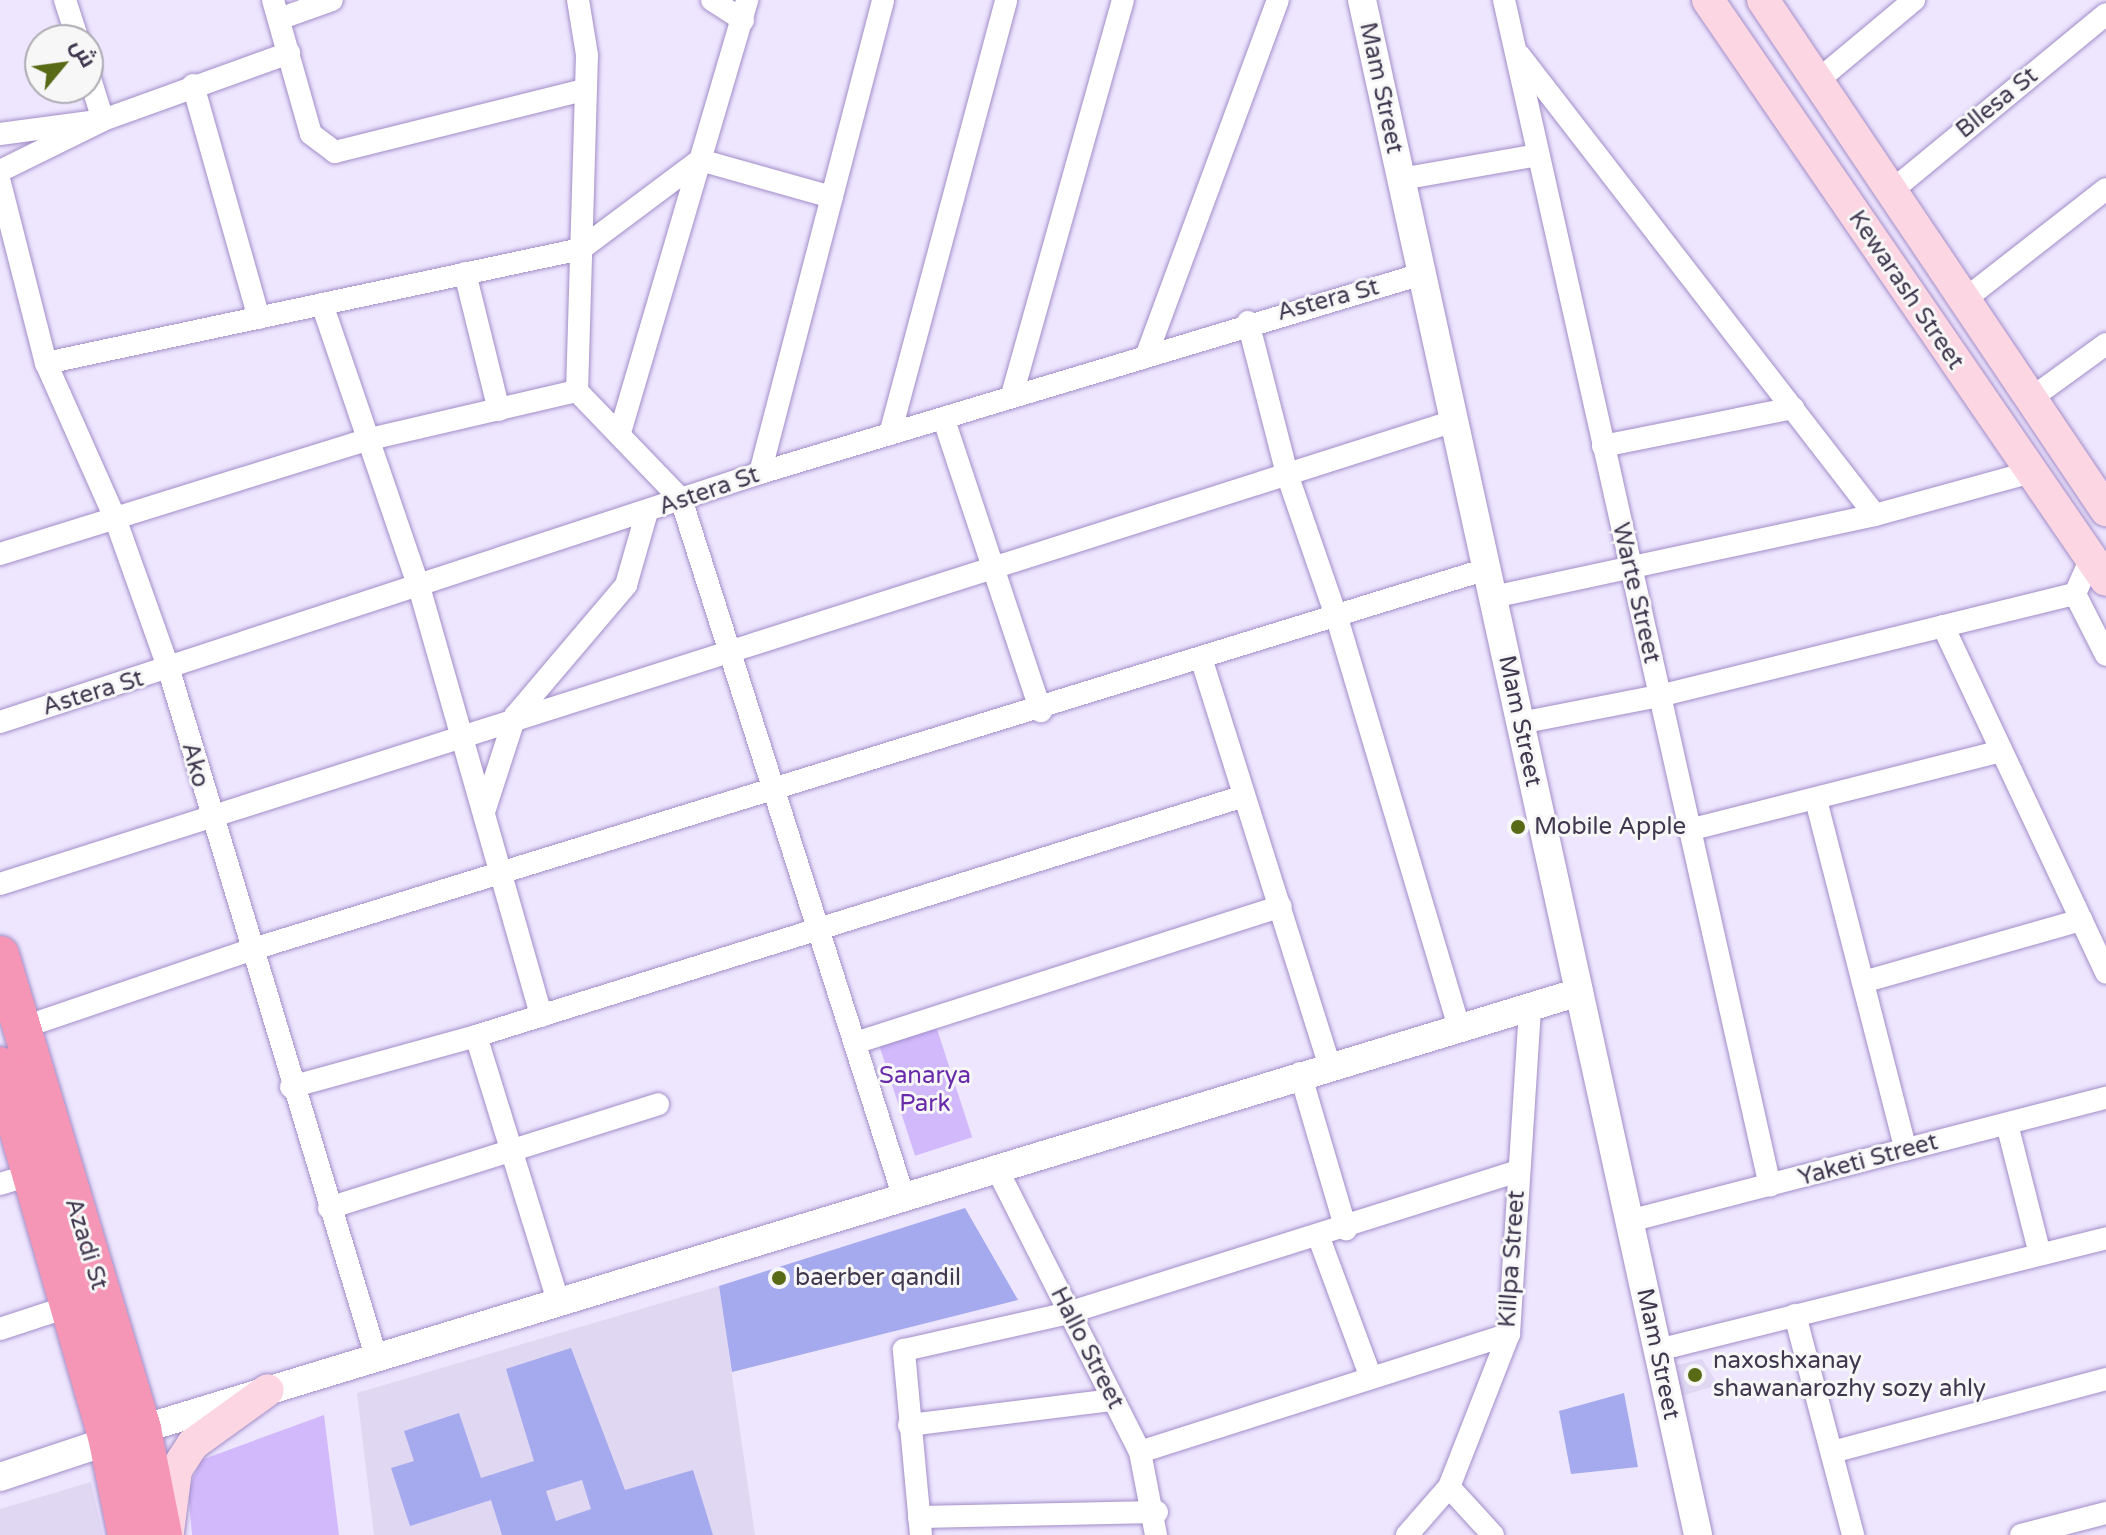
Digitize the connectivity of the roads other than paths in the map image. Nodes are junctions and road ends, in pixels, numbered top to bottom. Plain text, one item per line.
1 (65, 0) edge
2 (332, 0) edge
3 (578, 0) edge
4 (712, 0) edge
5 (883, 0) edge
6 (1006, 0) edge
7 (1123, 0) edge
8 (1278, 0) edge
9 (1362, 0) edge
10 (1504, 0) edge
11 (1708, 0) edge
12 (1914, 0) edge
13 (1775, 6) edge
14 (276, 10) edge
15 (745, 10) edge
16 (2106, 14) edge
17 (73, 24) edge
18 (1515, 48) junction
19 (289, 53) junction
20 (1816, 82) junction
21 (193, 85) junction
22 (583, 90) junction
23 (98, 104) edge
24 (103, 120) junction
25 (0, 134) edge
26 (1538, 155) junction
27 (700, 160) junction
28 (0, 171) edge
29 (1401, 179) junction
30 (0, 183) edge
31 (2106, 189) edge
32 (1889, 193) junction
33 (832, 197) junction
34 (581, 249) junction
35 (465, 273) junction
36 (1422, 274) junction
37 (1964, 300) junction
38 (322, 304) junction
39 (259, 318) junction
40 (1248, 322) junction
41 (2106, 344) edge
42 (1147, 354) junction
43 (46, 363) junction
44 (2010, 371) junction
45 (577, 391) junction
46 (1975, 393) junction
47 (1012, 395) junction
48 (2029, 400) junction
49 (1793, 408) junction
50 (499, 410) junction
51 (944, 420) junction
52 (1454, 421) junction
53 (621, 429) junction
54 (890, 434) junction
55 (370, 439) junction
56 (1603, 446) junction
57 (2031, 472) junction
58 (760, 473) junction
59 (1287, 474) junction
60 (2085, 480) junction
61 (681, 499) junction
62 (2052, 502) junction
63 (2106, 510) edge
64 (647, 512) junction
65 (1875, 515) junction
66 (115, 518) junction
67 (0, 554) edge
68 (993, 567) junction
69 (1487, 569) junction
70 (1631, 569) junction
71 (2098, 569) edge
72 (420, 590) junction
73 (2075, 594) junction
74 (1493, 597) junction
75 (1337, 618) junction
76 (1943, 626) junction
77 (732, 649) junction
78 (2106, 655) edge
79 (1202, 661) junction
80 (169, 670) junction
81 (1659, 696) junction
82 (1041, 711) junction
83 (515, 716) junction
84 (0, 722) edge
85 (1520, 723) junction
86 (461, 731) junction
87 (2001, 751) junction
88 (777, 792) junction
89 (1244, 796) junction
90 (1816, 800) junction
91 (485, 809) junction
92 (208, 814) junction
93 (1689, 830) junction
94 (505, 873) junction
95 (0, 884) edge
96 (1281, 906) junction
97 (2081, 920) junction
98 (816, 924) junction
99 (250, 950) junction
100 (0, 955) edge
101 (2106, 973) edge
102 (1863, 982) junction
103 (1579, 992) junction
104 (1530, 1005) junction
105 (541, 1016) junction
106 (1458, 1024) junction
107 (21, 1028) junction
108 (476, 1036) junction
109 (855, 1043) junction
110 (1329, 1065) junction
111 (0, 1066) edge
112 (1300, 1073) junction
113 (291, 1087) junction
114 (2106, 1098) edge
115 (658, 1104) dead end
116 (2007, 1124) junction
117 (1906, 1150) junction
118 (513, 1155) junction
119 (996, 1167) junction
120 (1518, 1171) junction
121 (17, 1179) edge
122 (1770, 1186) junction
123 (902, 1192) junction
124 (329, 1208) junction
125 (1629, 1221) junction
126 (1346, 1229) junction
127 (1319, 1238) junction
128 (2106, 1238) edge
129 (2040, 1254) junction
130 (558, 1301) junction
131 (70, 1306) junction
132 (1068, 1313) junction
133 (1795, 1315) junction
134 (0, 1329) edge
135 (1509, 1334) junction
136 (1658, 1350) junction
137 (375, 1353) junction
138 (1371, 1378) junction
139 (2105, 1383) edge
140 (268, 1390) junction
141 (1112, 1400) junction
142 (909, 1425) junction
143 (125, 1435) junction
144 (1140, 1452) junction
145 (1832, 1452) junction
146 (0, 1477) edge
147 (1449, 1487) junction
148 (1470, 1510) junction
149 (1157, 1512) junction
150 (2106, 1513) edge
151 (920, 1526) edge
152 (127, 1535) edge
153 (165, 1535) edge
154 (1156, 1535) edge
155 (1407, 1535) edge
156 (1468, 1535) edge
157 (1493, 1535) edge
158 (1698, 1535) edge
159 (1853, 1535) edge
160 (2021, 1535) edge

1 - 17 street
2 - 14 street
3 - 22 street
4 - 15 street
5 - 33 street
6 - 54 street
7 - 47 street
8 - 42 street
9 - 29 street, Mam Street
10 - 18 street, Warte Street
11 - 46 main road, Kewarash Street
12 - 20 street
13 - 20 main road, Kewarash Street
14 - 19 street
15 - 27 street
16 - 32 street, Bllesa St
18 - 26 street, Warte Street
18 - 49 street
19 - 21 street
19 - 22 street
20 - 32 main road, Kewarash Street
21 - 24 street
21 - 39 street
22 - 34 street
23 - 24 street
24 - 25 street
24 - 28 street
26 - 29 street
26 - 56 street, Warte Street
27 - 33 street
27 - 34 street
27 - 53 street
29 - 36 street, Mam Street
30 - 43 street, Ako
31 - 37 street
32 - 37 main road, Kewarash Street
33 - 58 street
34 - 35 street
34 - 45 street
35 - 38 street
35 - 50 street
36 - 40 street, Astera St
36 - 52 street, Mam Street
37 - 44 main road, Kewarash Street
38 - 39 street
38 - 55 street
39 - 43 street
40 - 42 street, Astera St
40 - 59 street
41 - 48 street
42 - 47 street, Astera St
43 - 66 street, Ako
44 - 46 main road
44 - 48 main road, Kewarash Street
45 - 50 street
45 - 53 street
46 - 57 main road, Kewarash Street
47 - 51 street, Astera St
48 - 60 main road, Kewarash Street
49 - 56 street
49 - 65 street
50 - 55 street
51 - 54 street, Astera St
51 - 68 street
52 - 59 street
52 - 69 street, Mam Street
53 - 61 street
54 - 58 street, Astera St
55 - 66 street
55 - 72 street
56 - 70 street, Warte Street
57 - 62 main road, Kewarash Street
57 - 65 street
58 - 61 street, Astera St
59 - 68 street
59 - 75 street
60 - 62 main road
60 - 63 main road, Kewarash Street
61 - 64 street, Astera St
61 - 77 street
62 - 71 main road, Kewarash Street
64 - 72 street, Astera St
64 - 83 street
65 - 70 street
66 - 67 street
66 - 80 street, Ako
68 - 77 street
68 - 82 street
69 - 74 street, Mam Street
69 - 75 street
70 - 74 street
70 - 81 street, Warte Street
71 - 73 street
72 - 80 street, Astera St
72 - 86 street
73 - 76 street
73 - 78 street
74 - 85 street, Mam Street
75 - 79 street
75 - 106 street
76 - 81 street
76 - 87 street
77 - 83 street
77 - 88 street
79 - 82 street
79 - 89 street
80 - 84 street, Astera St
80 - 92 street, Ako
81 - 85 street
81 - 93 street, Warte Street
82 - 88 street
83 - 86 street
83 - 91 street
85 - 103 street, Mam Street
86 - 91 street
86 - 92 street
87 - 90 street
87 - 97 street
88 - 94 street
88 - 98 street
89 - 96 street
89 - 98 street
90 - 93 street
90 - 102 street
91 - 94 street
92 - 95 street
92 - 99 street, Ako
93 - 122 street, Warte Street
94 - 99 street
94 - 105 street
96 - 109 street
96 - 110 street
97 - 101 street
97 - 102 street
98 - 105 street
98 - 109 street
99 - 107 street
99 - 113 street, Ako
100 - 107 highway, Azadi St
102 - 117 street
103 - 104 street
103 - 125 street, Mam Street
104 - 106 street
104 - 120 street, Killpa Street
105 - 108 street
106 - 110 street
107 - 143 highway, Azadi St
108 - 113 street
108 - 118 street
109 - 123 street
110 - 112 street
111 - 121 highway, Azadi St
112 - 119 street
112 - 126 street
113 - 124 street, Ako
114 - 116 street, Yaketi Street
115 - 118 street
116 - 117 street, Yaketi Street
116 - 129 street
117 - 122 street, Yaketi Street
118 - 124 street
118 - 130 street
119 - 123 street
119 - 132 street, Hallo Street
120 - 126 street
120 - 135 street, Killpa Street
121 - 131 highway, Azadi St
122 - 125 street, Yaketi Street
123 - 130 street
124 - 137 street, Ako
125 - 136 street, Mam Street
126 - 127 street
127 - 132 street
127 - 138 street
128 - 129 street
129 - 133 street
130 - 137 street
131 - 134 street
131 - 143 highway, Azadi St
132 - 141 street, Hallo Street
132 - 142 street
133 - 136 street
133 - 145 street
135 - 138 street
135 - 147 street, Killpa Street
136 - 158 street, Mam Street
137 - 140 street
138 - 144 street
139 - 145 street
140 - 143 street
140 - 153 main road
141 - 142 street
141 - 144 street, Hallo Street
142 - 151 street
143 - 146 street
143 - 152 highway, Azadi St
143 - 153 highway, Azadi St
144 - 149 street, Hallo Street
145 - 159 street
147 - 148 street
147 - 155 street, Killpa Street
148 - 156 street
148 - 157 street
149 - 151 street
149 - 154 street, Hallo Street
150 - 160 street

